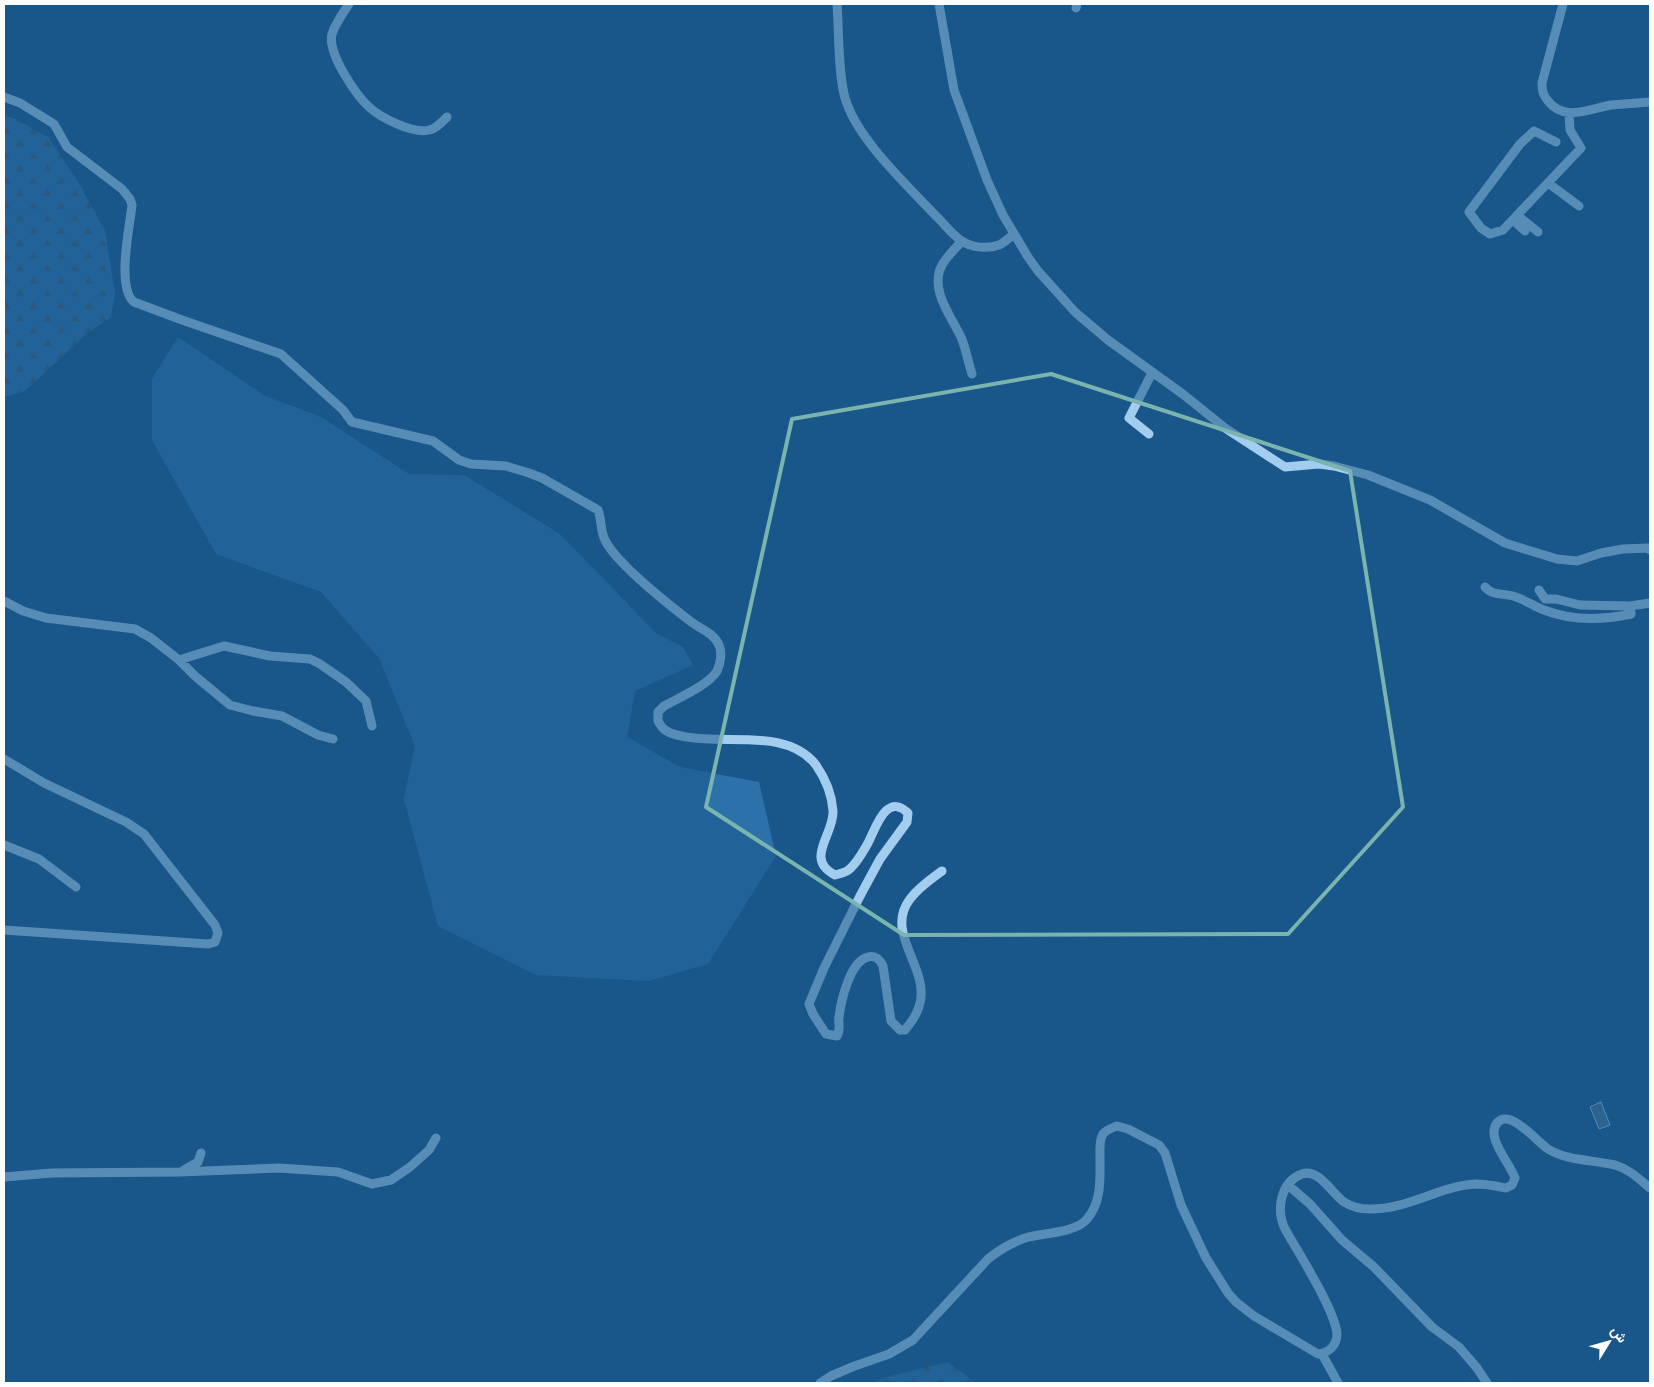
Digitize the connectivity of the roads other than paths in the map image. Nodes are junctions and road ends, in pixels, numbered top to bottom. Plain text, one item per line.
1 (349, 4) edge
2 (837, 4) edge
3 (939, 4) edge
4 (1563, 4) edge
5 (4, 96) edge
6 (1650, 102) edge
7 (1569, 114) junction
8 (447, 117) dead end
9 (1556, 142) dead end
10 (1548, 183) junction
11 (1579, 206) dead end
12 (1515, 218) junction
13 (1525, 231) dead end
14 (1538, 232) dead end
15 (1014, 234) junction
16 (962, 241) junction
17 (1152, 373) junction
18 (972, 374) dead end
19 (1149, 434) dead end
20 (1650, 550) edge
21 (1485, 587) dead end
22 (1539, 590) dead end
23 (4, 601) edge
24 (1650, 603) edge
25 (1630, 606) junction
26 (179, 660) junction
27 (372, 726) dead end
28 (333, 739) dead end
29 (4, 759) edge
30 (4, 845) edge
31 (942, 871) dead end
32 (76, 887) dead end
33 (4, 930) edge
34 (436, 1138) dead end
35 (201, 1153) dead end
36 (179, 1172) junction
37 (4, 1177) edge
38 (1288, 1185) junction
39 (1650, 1188) edge
40 (1322, 1354) junction
41 (820, 1383) edge
42 (1338, 1383) edge
43 (1487, 1383) edge

1 - 8 street
2 - 16 street
3 - 15 street
4 - 7 street
5 - 31 street
6 - 7 street
7 - 10 street
9 - 12 street
10 - 11 street
10 - 12 street
12 - 13 street
12 - 14 street
15 - 16 street
15 - 17 street
16 - 18 street
17 - 19 street
17 - 20 street
21 - 25 street
22 - 25 street
23 - 26 street
24 - 25 street
26 - 27 street
26 - 28 street
29 - 33 street
30 - 32 street
34 - 36 street
35 - 36 street
36 - 37 street
38 - 39 street
38 - 40 street
38 - 43 street
40 - 41 street
40 - 42 street

